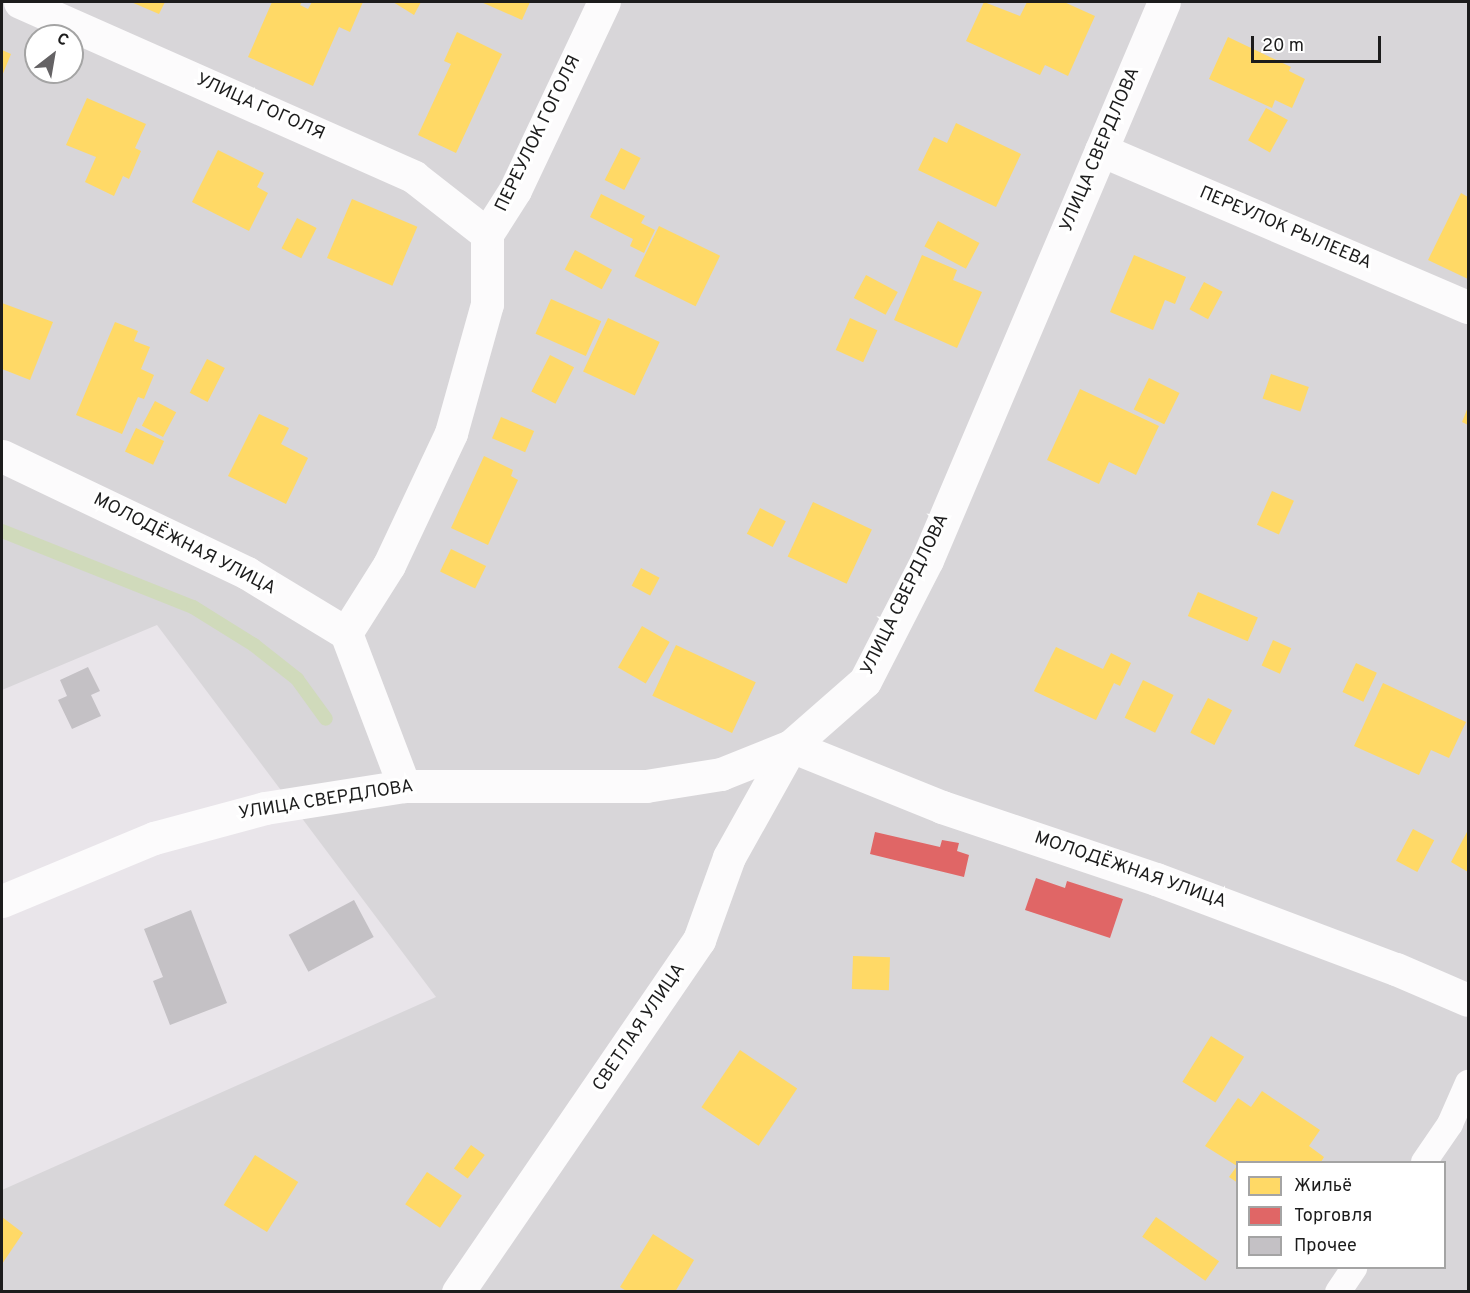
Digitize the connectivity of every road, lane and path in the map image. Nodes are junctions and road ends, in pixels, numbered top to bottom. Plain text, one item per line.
1 (20, 2) edge
2 (603, 2) edge
3 (1164, 2) edge
4 (1101, 150) junction
5 (487, 234) junction
6 (1468, 307) edge
7 (2, 456) edge
8 (346, 633) junction
9 (790, 746) junction
10 (404, 786) junction
11 (2, 901) edge
12 (1468, 1000) edge
13 (1468, 1083) edge
14 (1425, 1161) edge
15 (1353, 1269) edge
16 (459, 1292) edge
17 (1338, 1292) edge

1 - 5 street, УЛИЦА ГОГОЛЯ
2 - 5 street, ПЕРЕУЛОК ГОГОЛЯ
3 - 4 street, УЛИЦА СВЕРДЛОВА
4 - 6 street, ПЕРЕУЛОК РЫЛЕЕВА
4 - 9 street, УЛИЦА СВЕРДЛОВА
5 - 8 street
7 - 8 street, МОЛОДЁЖНАЯ УЛИЦА
8 - 10 street
9 - 10 street, УЛИЦА СВЕРДЛОВА
9 - 12 street, МОЛОДЁЖНАЯ УЛИЦА
9 - 16 street, СВЕТЛАЯ УЛИЦА
10 - 11 street, УЛИЦА СВЕРДЛОВА
13 - 14 lane
15 - 17 lane

